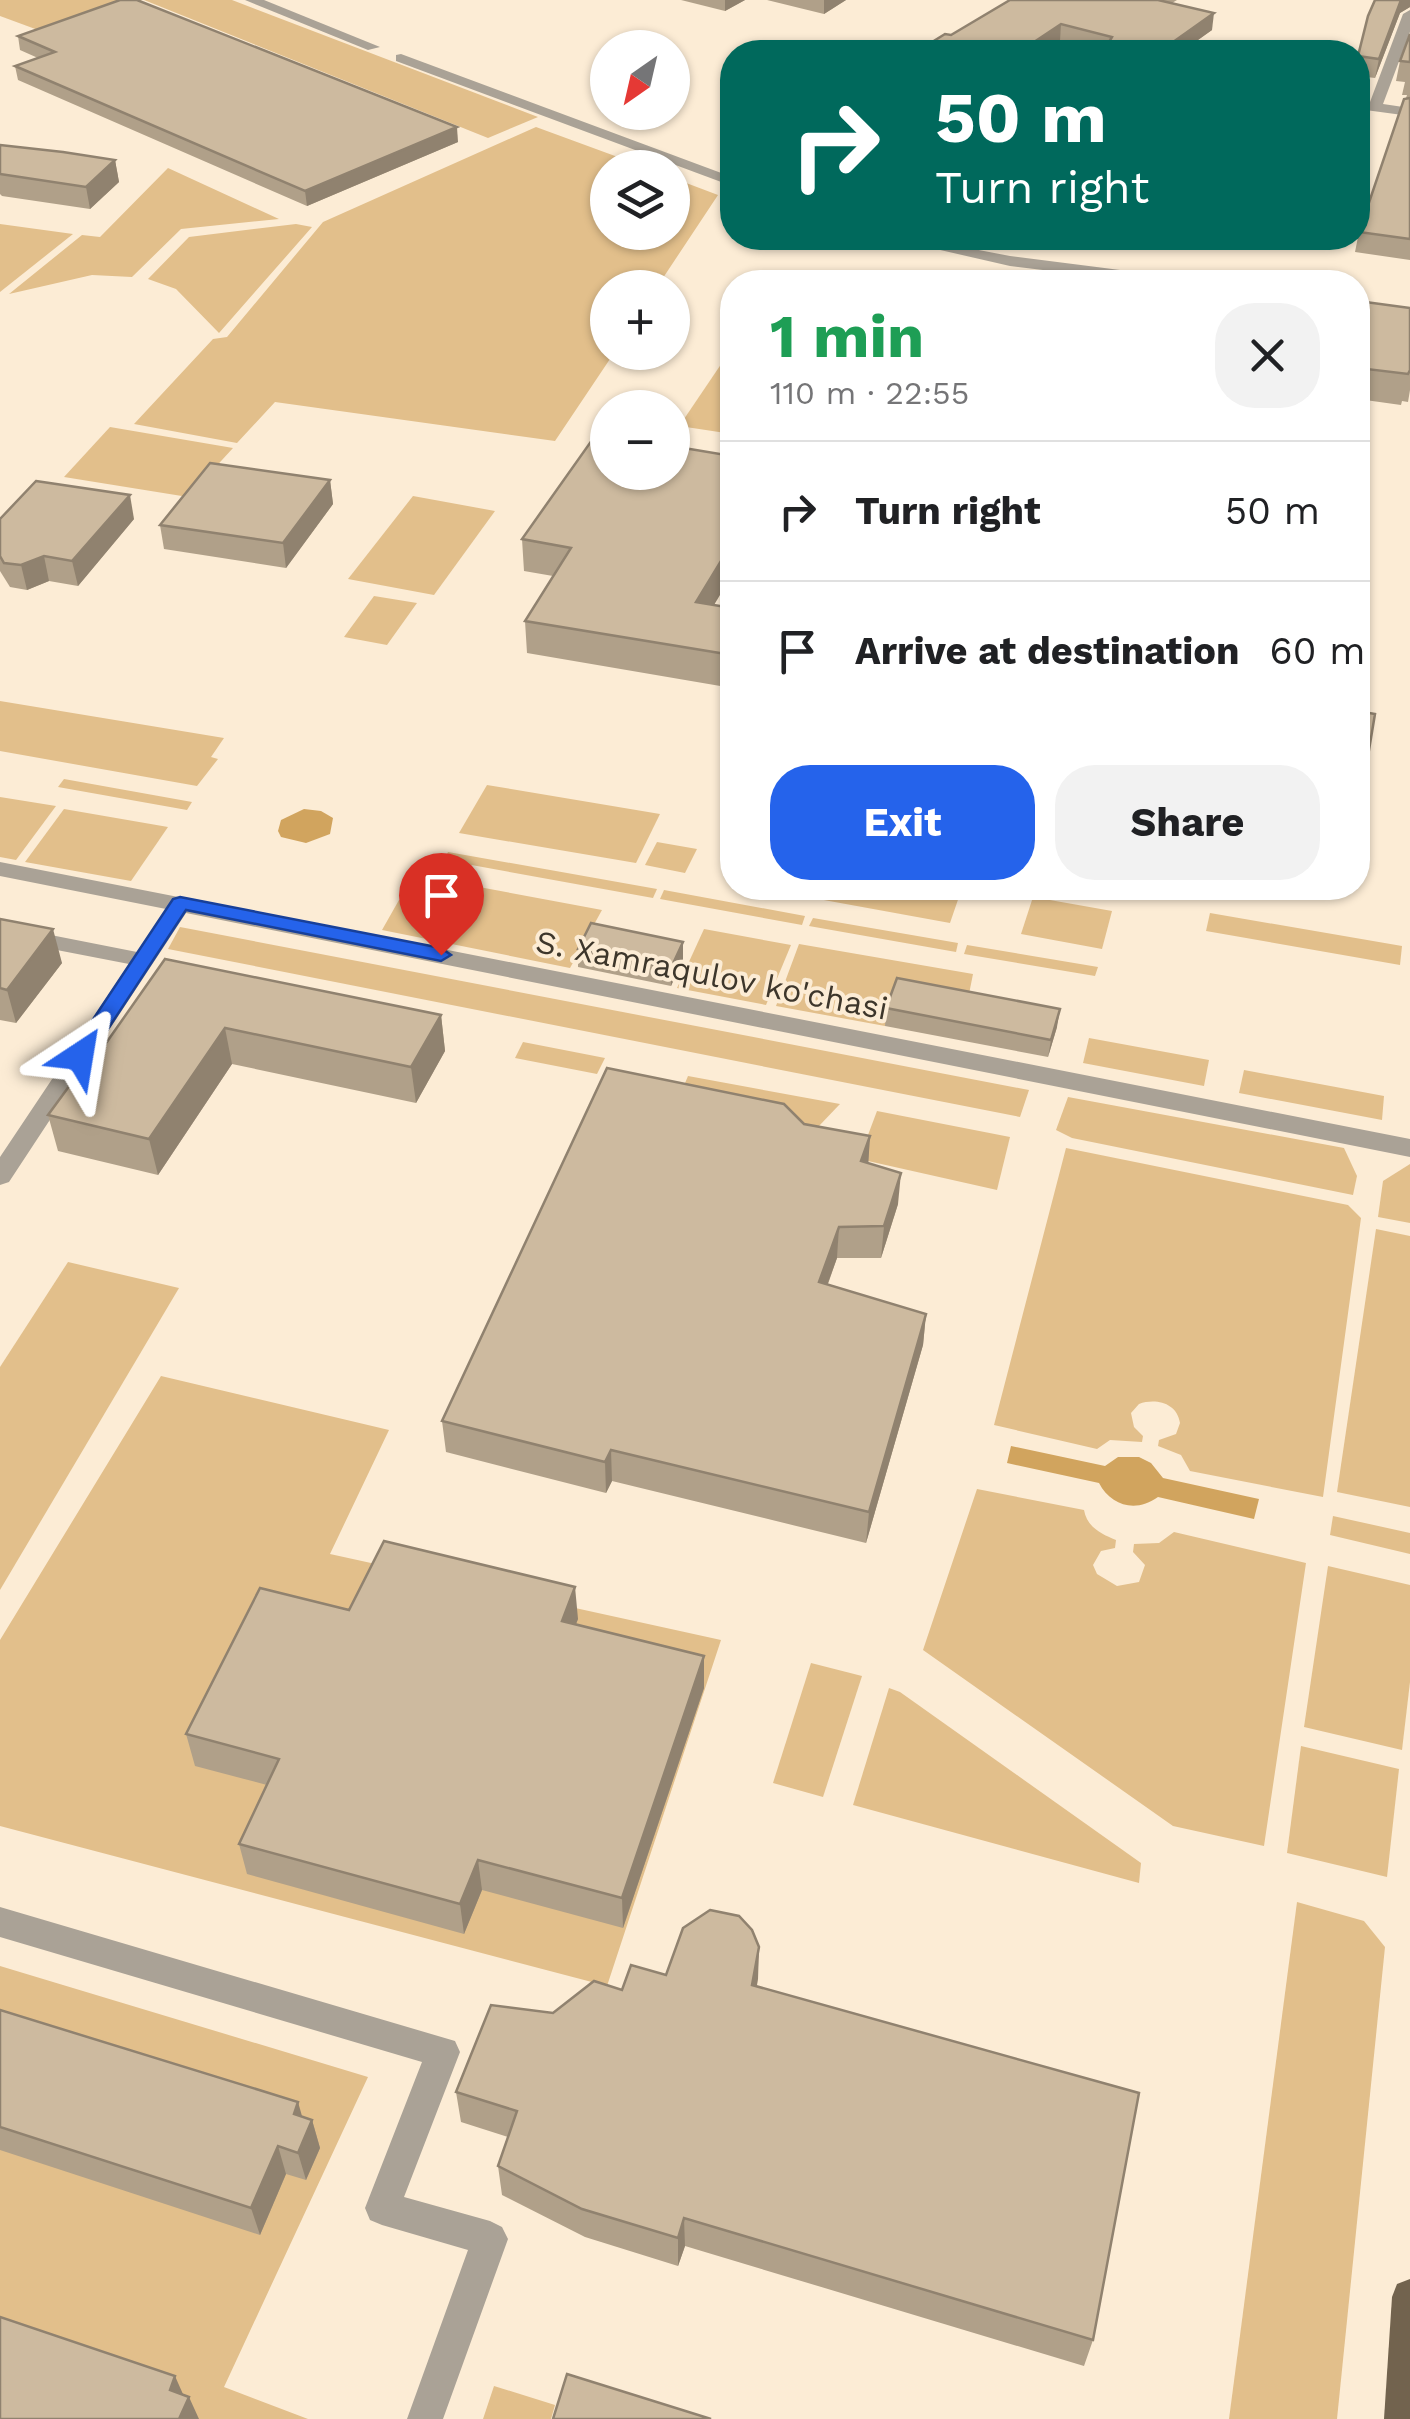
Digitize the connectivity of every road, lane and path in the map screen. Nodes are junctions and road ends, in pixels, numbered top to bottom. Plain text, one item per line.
1 (252, 0) edge
2 (1410, 14) edge
3 (373, 46) dead end
4 (401, 58) dead end
5 (1370, 106) edge
6 (1375, 107) junction
7 (1410, 112) edge
8 (720, 178) edge
9 (979, 250) edge
10 (1103, 270) edge
11 (0, 869) edge
12 (180, 903) junction
13 (0, 932) edge
14 (143, 960) junction
15 (1410, 1148) edge
16 (0, 1176) edge
17 (0, 1922) edge
18 (1410, 2297) edge
19 (424, 2419) edge
20 (1402, 2419) edge

1 - 3 street
2 - 6 street
4 - 8 street
5 - 6 street
6 - 7 street
9 - 10 street
11 - 12 street, S. Xamraqulov ko'chasi
12 - 14 street
12 - 15 street, S. Xamraqulov ko'chasi
13 - 14 street
14 - 16 street
17 - 19 street
18 - 20 main road

